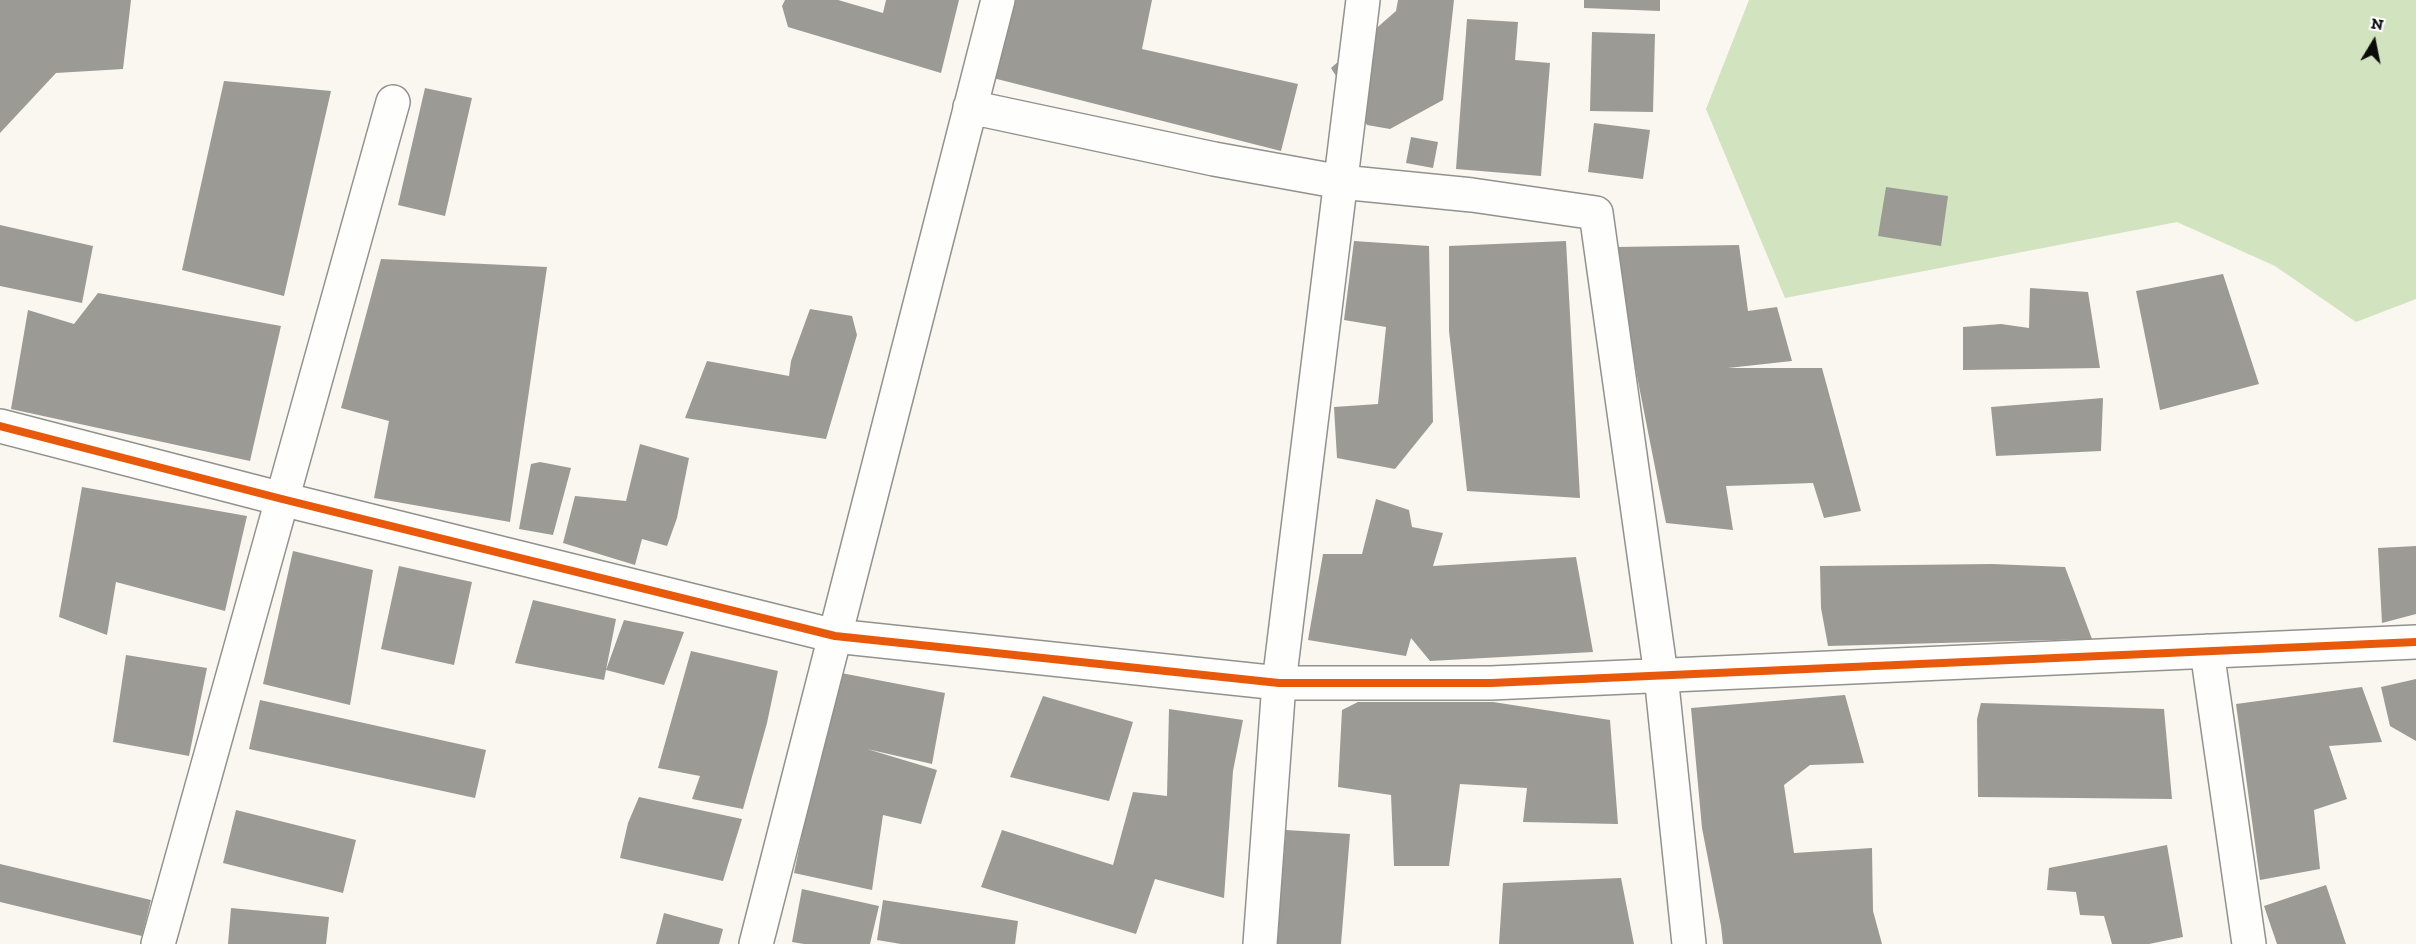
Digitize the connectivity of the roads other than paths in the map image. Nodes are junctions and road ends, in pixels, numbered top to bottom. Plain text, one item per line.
1 (998, 0) edge
2 (1363, 0) edge
3 (393, 102) dead end
4 (970, 107) junction
5 (1341, 182) junction
6 (0, 426) edge
7 (282, 500) junction
8 (835, 636) junction
9 (2416, 642) edge
10 (2208, 651) junction
11 (1661, 675) junction
12 (1279, 682) junction
13 (158, 944) edge
14 (756, 944) edge
15 (1260, 944) edge
16 (1689, 944) edge
17 (2249, 944) edge

1 - 4 street
2 - 5 street
3 - 7 street
4 - 5 street
4 - 8 street
5 - 11 street
5 - 12 street
6 - 7 street
7 - 8 street
7 - 13 street
8 - 12 street
8 - 14 street
9 - 10 street
10 - 11 street
10 - 17 street
11 - 12 street
11 - 16 street
12 - 15 street

